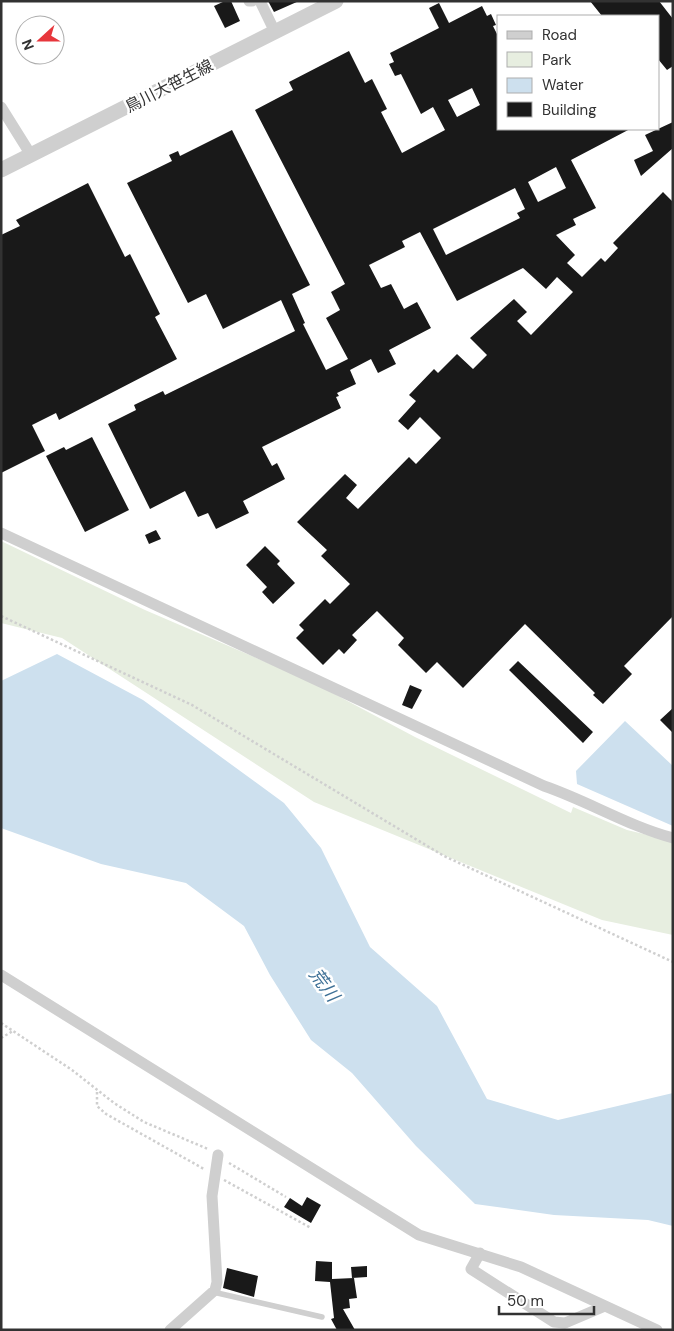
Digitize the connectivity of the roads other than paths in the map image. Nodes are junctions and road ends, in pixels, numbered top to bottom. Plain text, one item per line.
1 (260, 1) edge
2 (336, 1) edge
3 (275, 32) junction
4 (1, 107) edge
5 (31, 155) junction
6 (1, 170) edge
7 (1, 534) edge
8 (673, 838) edge
9 (1, 975) edge
10 (218, 1155) road end
11 (480, 1253) junction
12 (213, 1292) junction
13 (605, 1306) junction
14 (322, 1317) dead end
15 (170, 1330) edge
16 (657, 1330) edge

1 - 3 street
2 - 3 street, 鳥川大笹生線
3 - 5 street, 鳥川大笹生線
4 - 5 street
5 - 6 street, 鳥川大笹生線
7 - 8 street
9 - 11 street
10 - 12 street
11 - 13 street
11 - 13 street
12 - 14 lane
12 - 15 street
13 - 16 street

